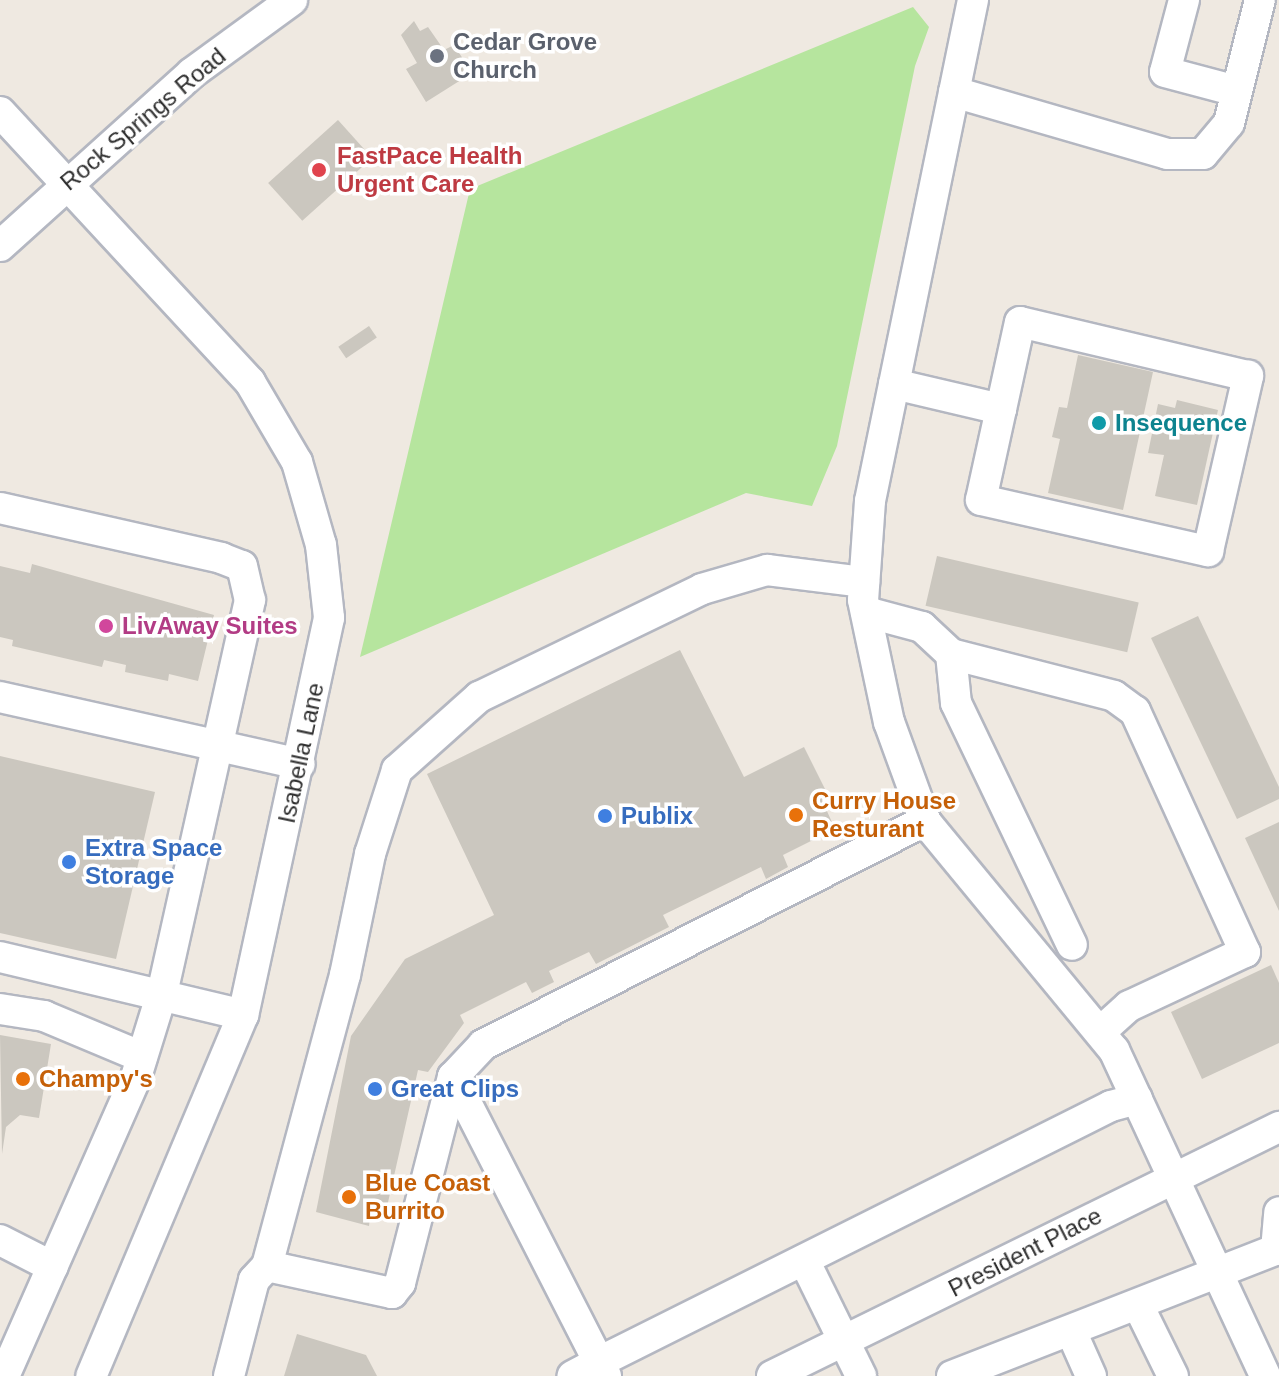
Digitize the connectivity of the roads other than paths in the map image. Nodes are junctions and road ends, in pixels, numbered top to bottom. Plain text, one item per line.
1 (292, 0) edge
2 (973, 0) edge
3 (1184, 0) edge
4 (1260, 0) edge
5 (1237, 91) junction
6 (954, 92) junction
7 (0, 112) edge
8 (65, 185) junction
9 (0, 246) edge
10 (894, 384) junction
11 (1001, 409) junction
12 (0, 508) edge
13 (865, 597) junction
14 (951, 654) junction
15 (0, 697) edge
16 (218, 744) junction
17 (300, 764) junction
18 (925, 821) junction
19 (1072, 945) dead end
20 (0, 957) edge
21 (162, 993) junction
22 (0, 1009) edge
23 (243, 1015) junction
24 (1100, 1032) junction
25 (142, 1057) junction
26 (453, 1077) junction
27 (1137, 1099) junction
28 (1279, 1127) edge
29 (1172, 1177) junction
30 (1279, 1212) edge
31 (0, 1240) edge
32 (1278, 1252) edge
33 (804, 1260) junction
34 (267, 1266) junction
35 (53, 1267) junction
36 (1219, 1274) junction
37 (1138, 1305) junction
38 (1071, 1331) junction
39 (847, 1342) junction
40 (593, 1371) edge
41 (4, 1376) edge
42 (91, 1376) edge
43 (229, 1376) edge
44 (772, 1376) edge
45 (861, 1376) edge
46 (952, 1376) edge
47 (1091, 1376) edge
48 (1173, 1376) edge
49 (1265, 1376) edge

1 - 8 street, Rock Springs Road
2 - 6 street
3 - 5 street
4 - 5 street
5 - 6 street
6 - 10 street
7 - 8 street, Isabella Lane
8 - 9 street, Rock Springs Road
8 - 17 street, Isabella Lane
10 - 11 street
10 - 13 street
11 - 11 street
12 - 16 street
13 - 14 street
13 - 18 street
13 - 34 street
14 - 19 street
14 - 24 street
15 - 16 street
16 - 17 street
16 - 21 street
17 - 23 street, Isabella Lane
18 - 24 street
18 - 26 street
20 - 21 street
21 - 23 street
21 - 25 street
22 - 25 street
23 - 42 street, Isabella Lane
24 - 27 street
25 - 35 street
26 - 34 street
26 - 40 street
27 - 29 street
27 - 33 street
28 - 29 street, President Place
29 - 36 street
29 - 39 street, President Place
30 - 32 street
31 - 35 street
32 - 36 street
33 - 39 street
33 - 40 street
34 - 43 street
35 - 41 street
36 - 37 street
36 - 49 street
37 - 38 street
37 - 48 street
38 - 46 street
38 - 47 street
39 - 44 street, President Place
39 - 45 street

